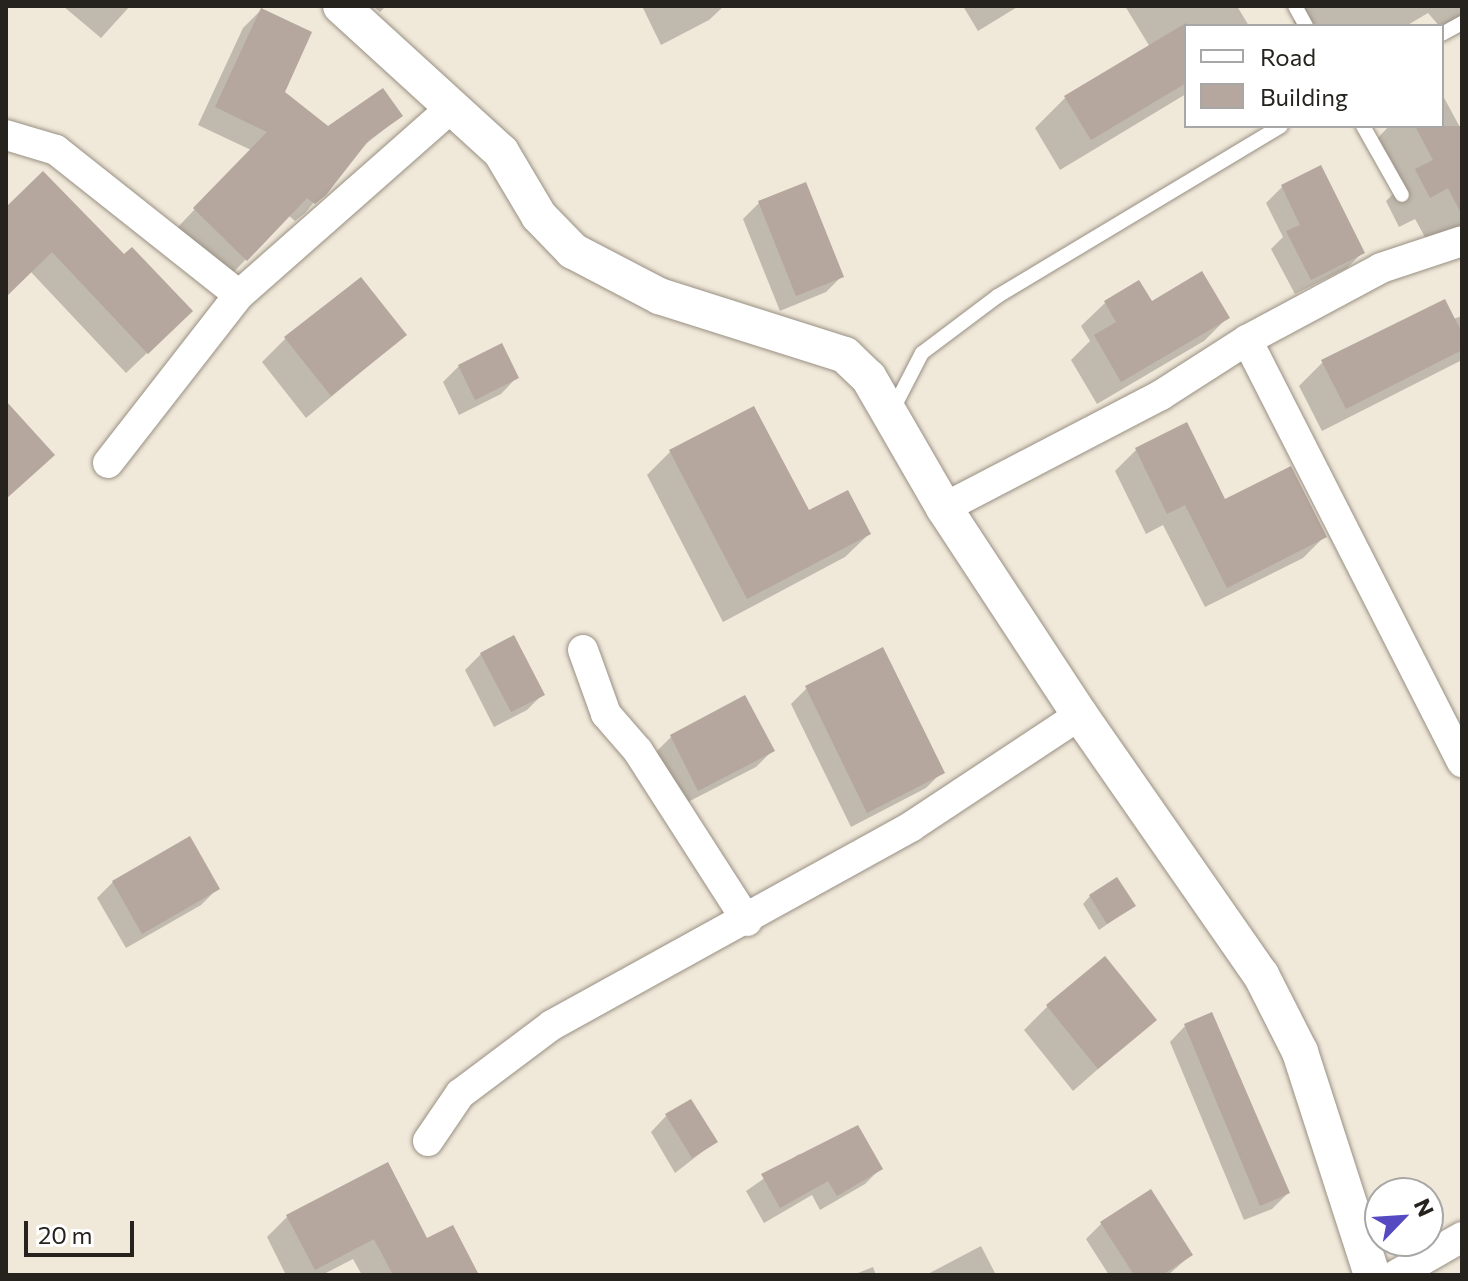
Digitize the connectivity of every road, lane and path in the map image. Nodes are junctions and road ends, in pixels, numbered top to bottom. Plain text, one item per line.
1 (341, 6) edge
2 (1295, 6) edge
3 (1462, 23) edge
4 (1305, 24) edge
5 (1444, 33) edge
6 (451, 108) junction
7 (1278, 128) edge
8 (1364, 128) edge
9 (6, 135) edge
10 (1402, 195) dead end
11 (1462, 241) edge
12 (239, 295) junction
13 (1247, 340) junction
14 (892, 411) junction
15 (108, 463) dead end
16 (944, 508) junction
17 (583, 650) dead end
18 (1080, 715) junction
19 (1462, 762) edge
20 (747, 921) junction
21 (428, 1141) dead end
22 (1462, 1237) edge
23 (1372, 1275) edge
24 (1396, 1275) edge

1 - 6 street
2 - 4 lane
3 - 5 lane
6 - 12 street
6 - 14 street
7 - 14 lane
8 - 10 lane
9 - 12 street
11 - 13 street
12 - 15 street
13 - 16 street
13 - 19 street
14 - 16 street
16 - 18 street
17 - 20 street
18 - 20 street
18 - 23 street
20 - 21 street
22 - 24 street

